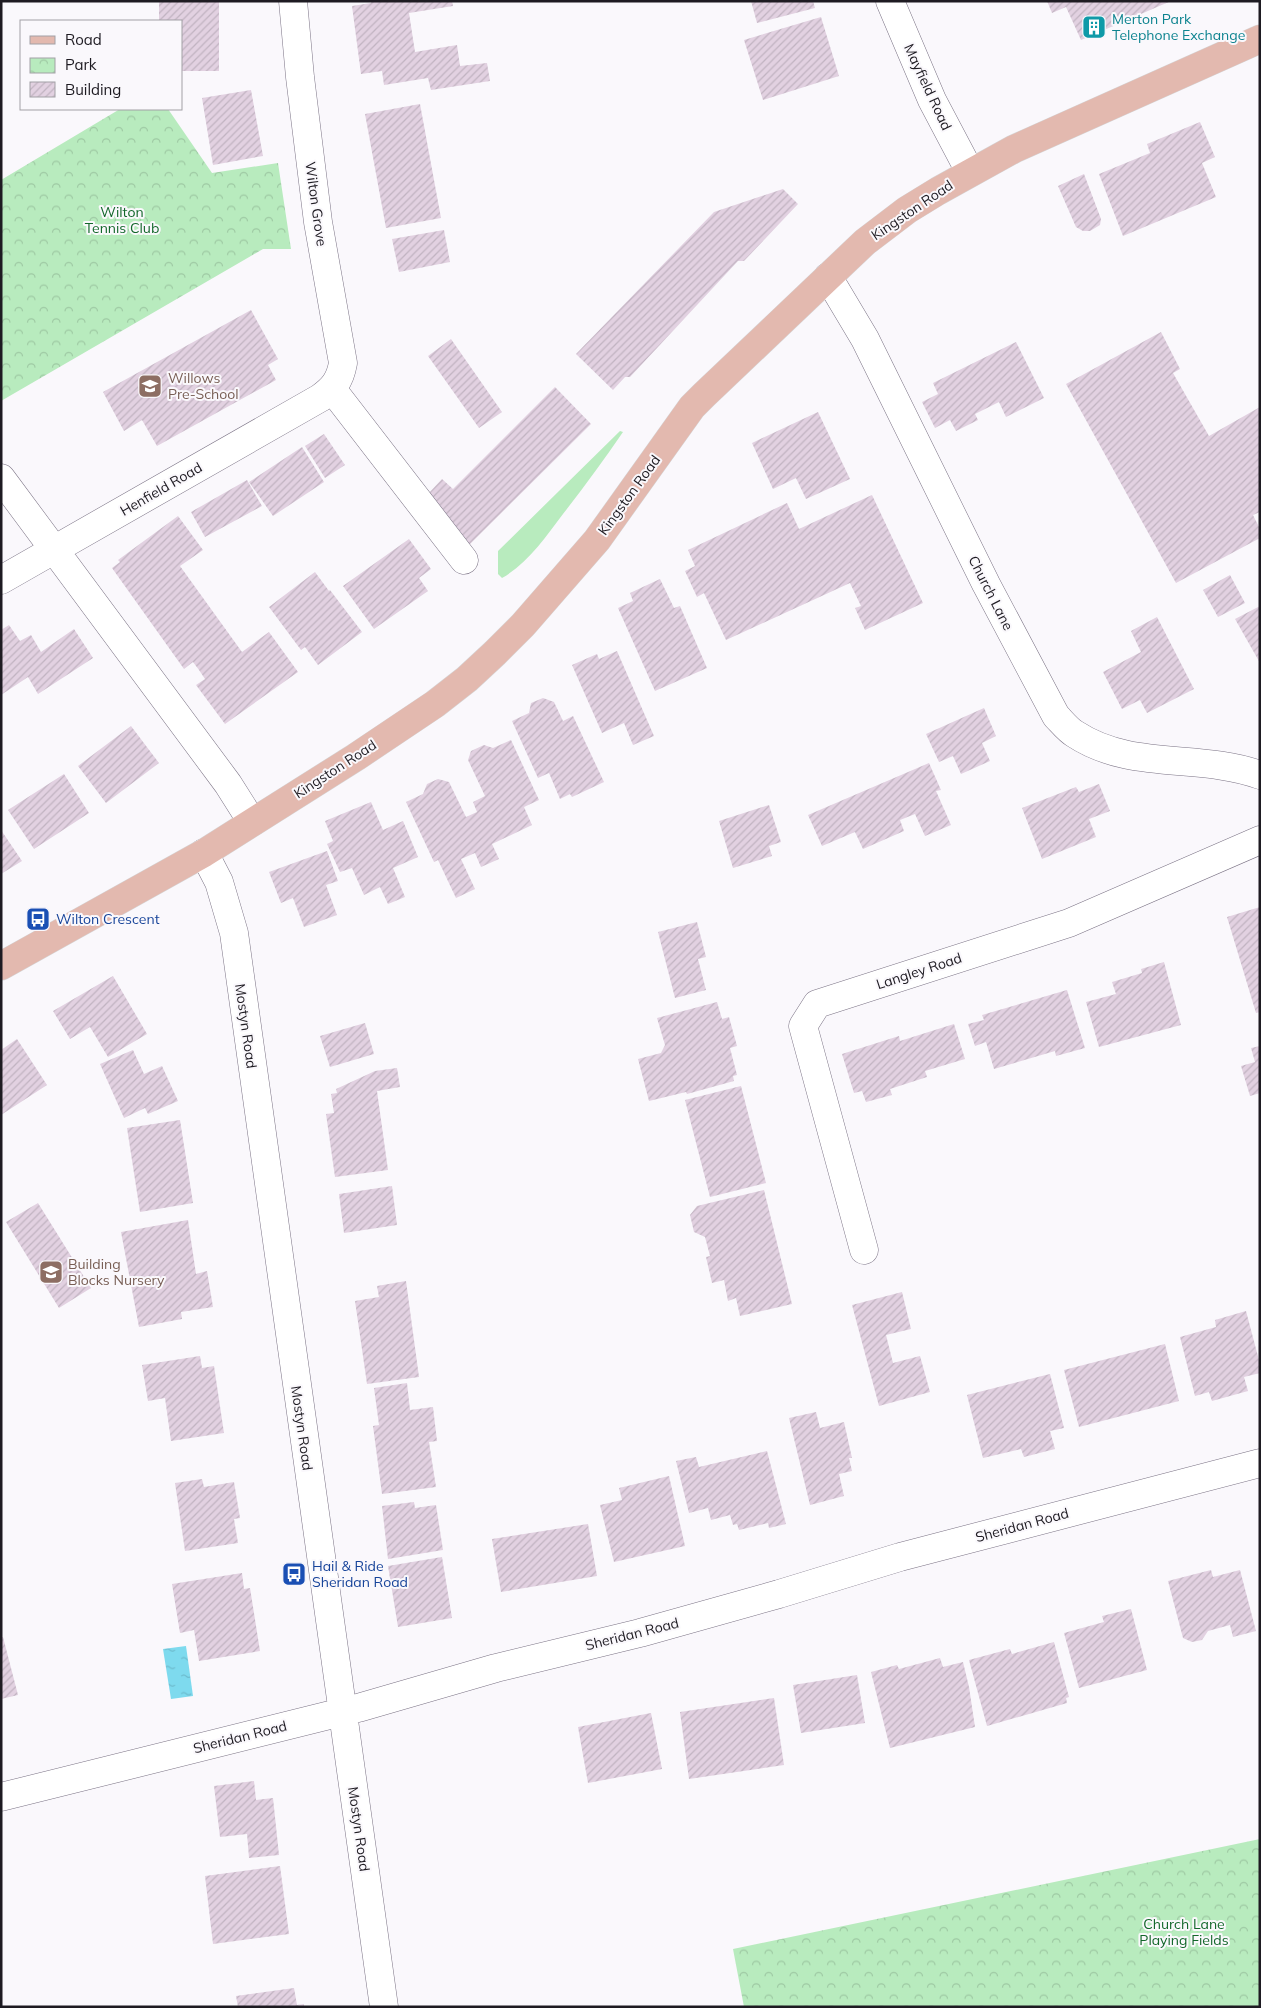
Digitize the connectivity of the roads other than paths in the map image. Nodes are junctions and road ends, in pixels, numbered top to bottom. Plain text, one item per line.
1 (293, 1) edge
2 (890, 1) edge
3 (1260, 39) edge
4 (970, 172) junction
5 (828, 277) junction
6 (326, 393) junction
7 (1, 478) edge
8 (54, 551) junction
9 (464, 560) dead end
10 (1, 580) edge
11 (1260, 775) edge
12 (252, 822) junction
13 (1260, 840) edge
14 (204, 853) junction
15 (1, 966) edge
16 (864, 1250) dead end
17 (1260, 1462) edge
18 (342, 1711) junction
19 (1, 1797) edge
20 (384, 2007) edge

1 - 6 street, Wilton Grove
2 - 4 street, Mayfield Road
3 - 4 main road, Kingston Road
4 - 5 main road, Kingston Road
5 - 11 street, Church Lane
5 - 12 main road, Kingston Road
6 - 8 street, Henfield Road
6 - 9 street
7 - 8 street
8 - 10 street, Henfield Road
8 - 12 street
12 - 14 main road, Kingston Road
13 - 16 street, Langley Road
14 - 15 main road, Kingston Road
14 - 18 street, Mostyn Road
17 - 18 street, Sheridan Road
18 - 19 street, Sheridan Road
18 - 20 street, Mostyn Road

